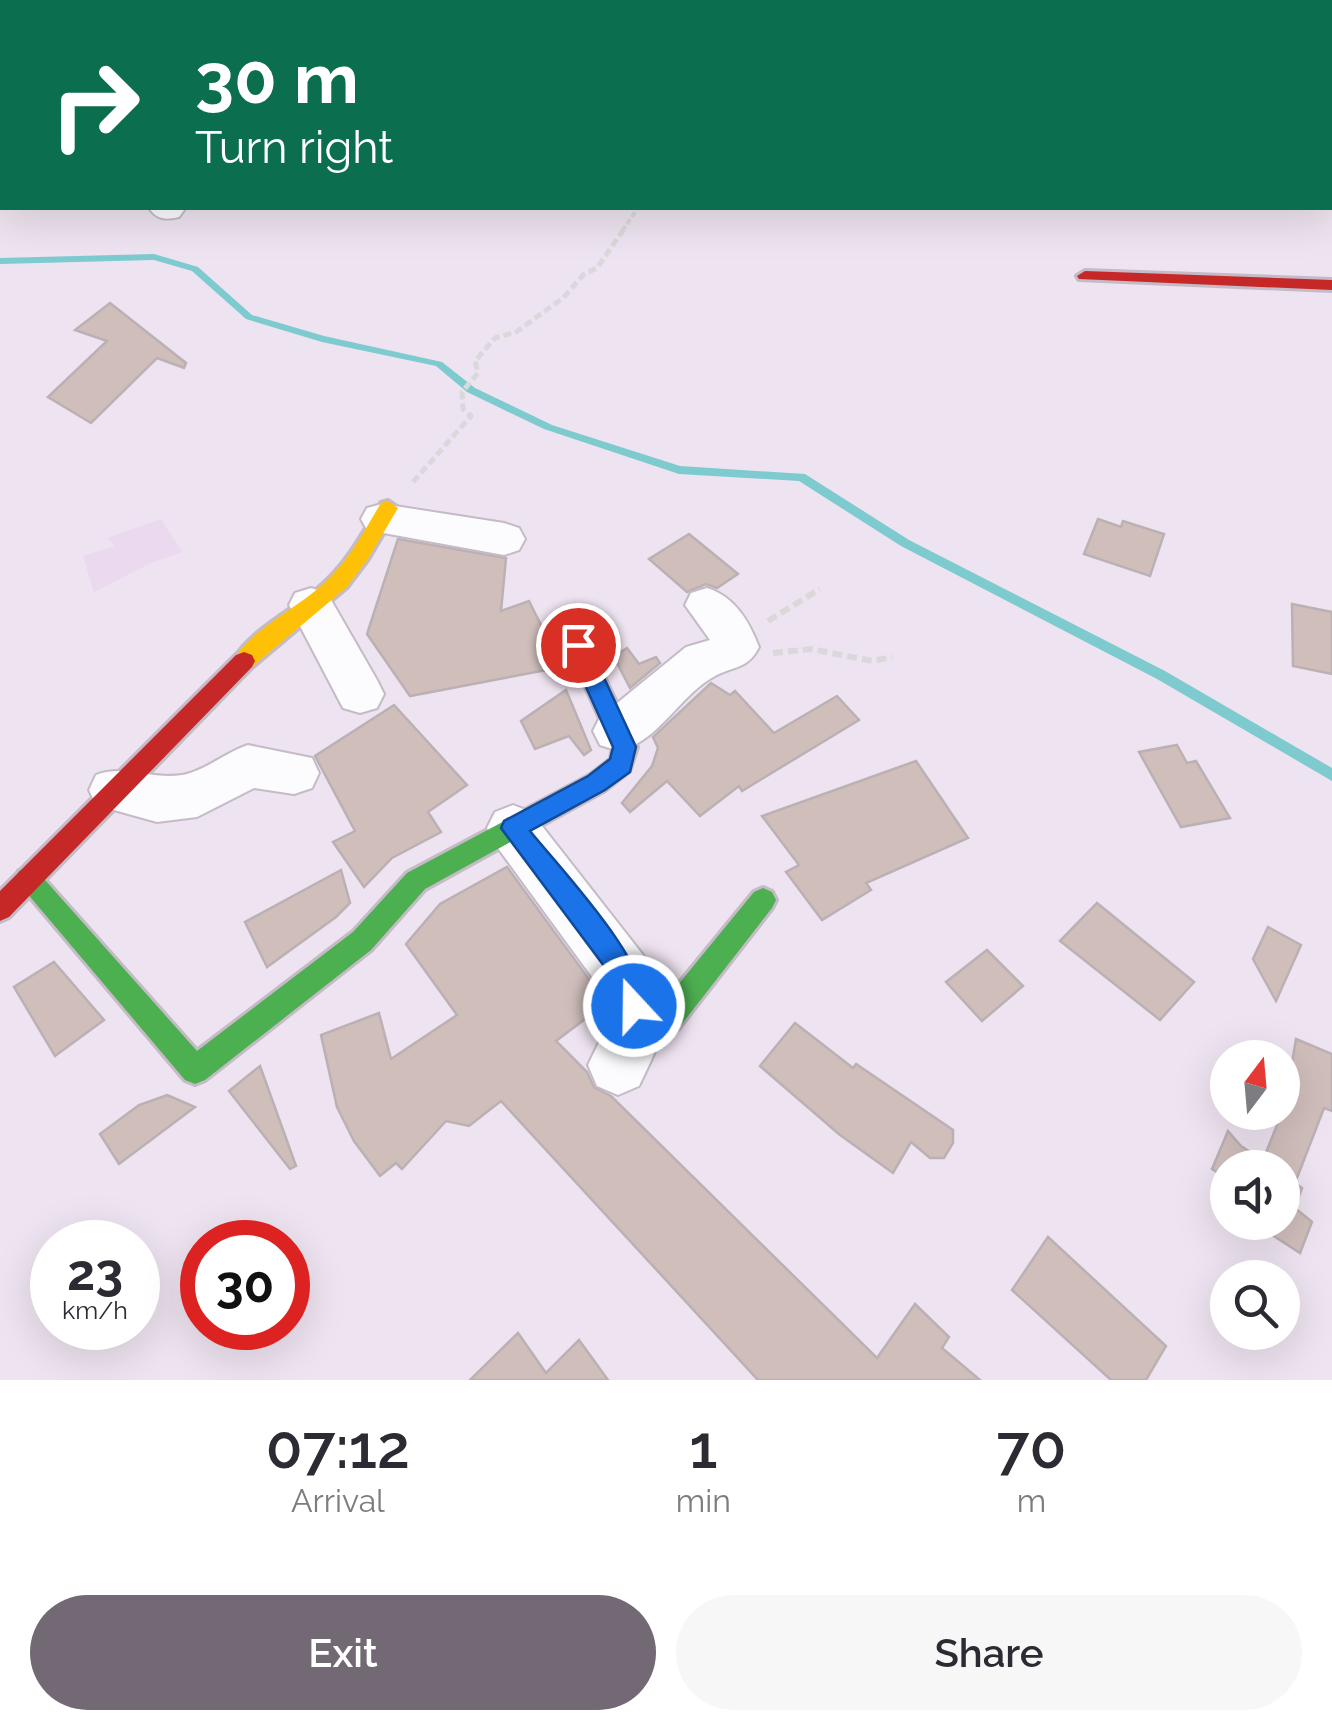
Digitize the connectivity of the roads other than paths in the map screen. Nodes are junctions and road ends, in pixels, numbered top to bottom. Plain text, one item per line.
1 (1084, 276) dead end
2 (1332, 285) edge
3 (385, 514) joint
4 (504, 539) dead end
5 (311, 605) junction
6 (720, 623) road end
7 (578, 645) dead end
8 (360, 694) dead end
9 (617, 731) junction
10 (294, 773) dead end
11 (114, 790) junction
12 (513, 828) junction
13 (28, 880) junction
14 (763, 900) dead end
15 (0, 909) edge
16 (627, 1047) joint

1 - 2 street
3 - 4 street
3 - 5 street
5 - 8 street
5 - 11 street
6 - 9 street
7 - 9 street
9 - 12 street
10 - 11 street
11 - 13 street
12 - 13 street
12 - 16 street
13 - 15 street
14 - 16 street

